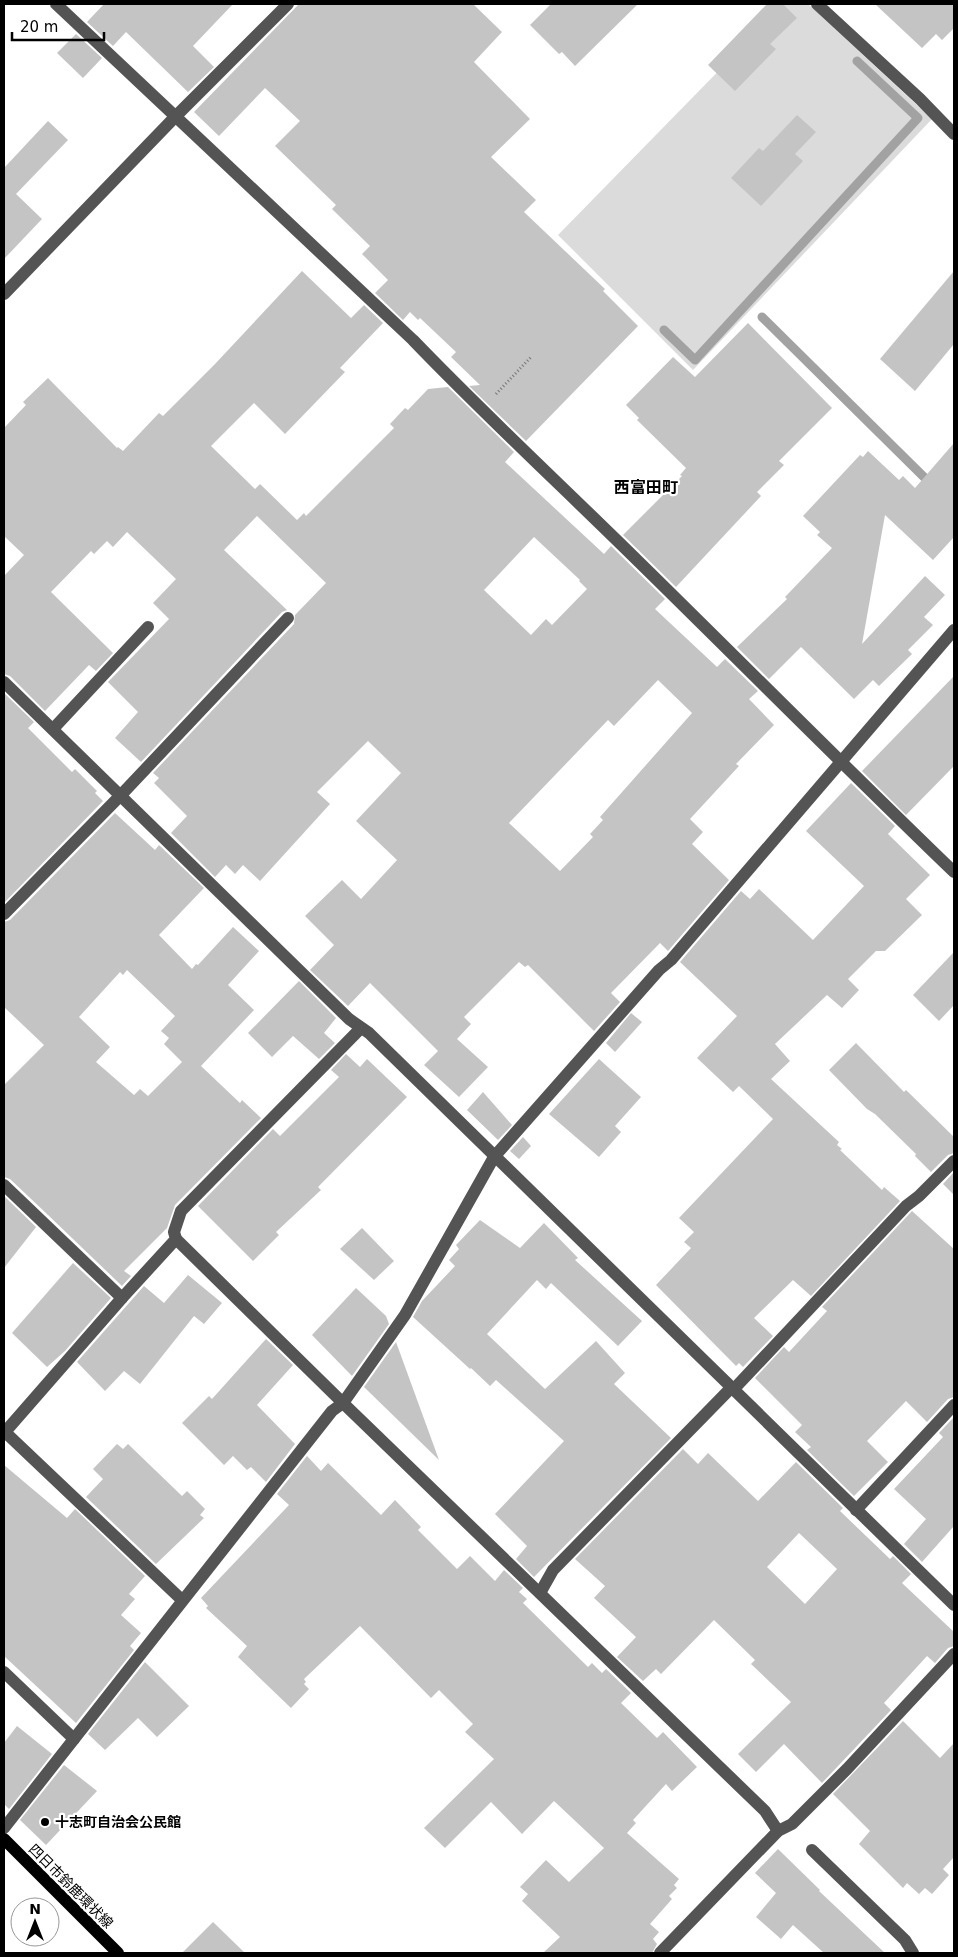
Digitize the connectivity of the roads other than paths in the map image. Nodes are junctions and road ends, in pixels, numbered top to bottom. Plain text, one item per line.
1 (56, 4) edge
2 (288, 4) edge
3 (817, 4) edge
4 (175, 117) junction
5 (954, 134) edge
6 (4, 294) edge
7 (288, 618) dead end
8 (148, 627) dead end
9 (954, 630) edge
10 (4, 682) edge
11 (52, 729) junction
12 (841, 763) junction
13 (121, 796) junction
14 (954, 872) edge
15 (4, 914) edge
16 (361, 1028) junction
17 (494, 1157) junction
18 (954, 1160) edge
19 (4, 1184) edge
20 (176, 1239) junction
21 (122, 1298) junction
22 (732, 1389) junction
23 (342, 1403) junction
24 (954, 1405) edge
25 (5, 1434) edge
26 (856, 1510) junction
27 (540, 1593) junction
28 (182, 1600) junction
29 (954, 1604) edge
30 (954, 1654) edge
31 (4, 1672) edge
32 (74, 1739) junction
33 (4, 1828) edge
34 (778, 1831) junction
35 (4, 1839) edge
36 (812, 1850) dead end
37 (118, 1953) edge
38 (660, 1953) edge
39 (913, 1953) edge

1 - 4 street
2 - 4 street
3 - 5 street
4 - 6 street
4 - 12 street
7 - 13 street
8 - 11 street
9 - 12 street
10 - 11 street
11 - 13 street
12 - 14 street
12 - 17 street
13 - 15 street
13 - 16 street
16 - 17 street
16 - 20 street
17 - 22 street
17 - 23 street
18 - 22 street
19 - 21 street
20 - 21 street
20 - 23 street
21 - 25 street
22 - 26 street
22 - 27 street
23 - 27 street
23 - 28 street
24 - 26 street
25 - 28 street
26 - 29 street
27 - 34 street
28 - 32 street
30 - 34 street
31 - 32 street
32 - 33 street
34 - 38 street
35 - 37 main road, 四日市鈴鹿環状線
36 - 39 street

